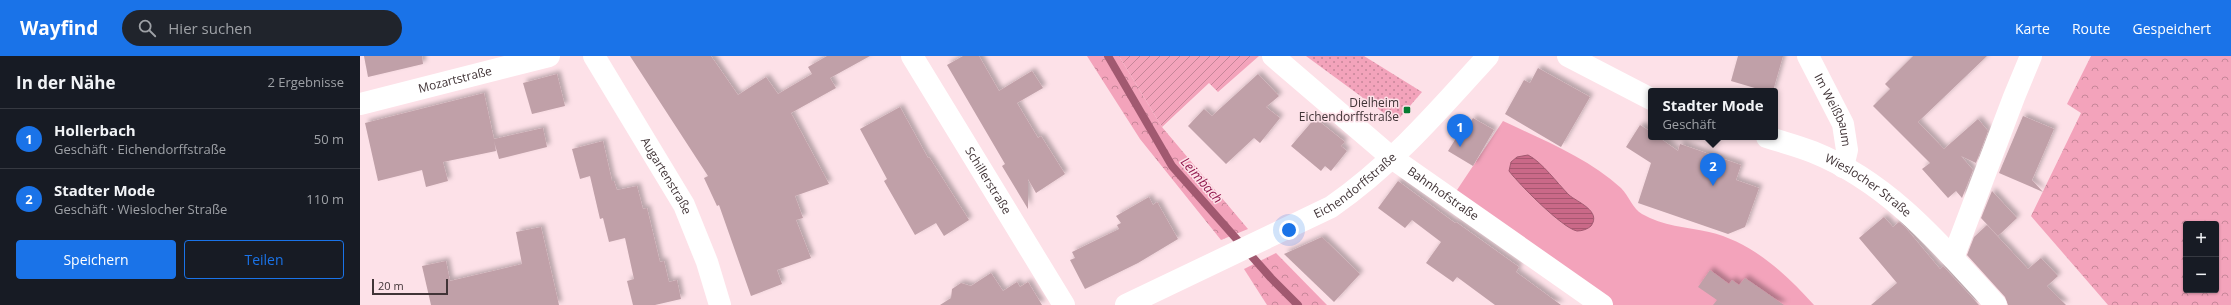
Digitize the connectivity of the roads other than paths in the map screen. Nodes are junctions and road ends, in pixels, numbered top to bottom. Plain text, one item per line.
1 (549, 56) edge
2 (594, 56) edge
3 (912, 56) edge
4 (1273, 56) edge
5 (1488, 56) edge
6 (1568, 56) edge
7 (1808, 56) edge
8 (2031, 56) edge
9 (1648, 97) edge
10 (360, 104) edge
11 (1776, 140) edge
12 (1392, 158) junction
13 (1844, 167) junction
14 (1953, 258) junction
15 (720, 305) edge
16 (1064, 305) edge
17 (1126, 305) edge
18 (1602, 305) edge
19 (1996, 305) edge

1 - 10 street, Mozartstraße
2 - 15 street, Augartenstraße
3 - 16 street, Schillerstraße
4 - 12 street, Bahnhofstraße
5 - 12 street, Eichendorffstraße
6 - 9 street
7 - 13 street, Im Weißbaum
8 - 14 street
11 - 13 street, Wieslocher Straße
12 - 17 street, Eichendorffstraße
12 - 18 street, Bahnhofstraße
13 - 14 street, Wieslocher Straße
14 - 19 street, Wieslocher Straße

